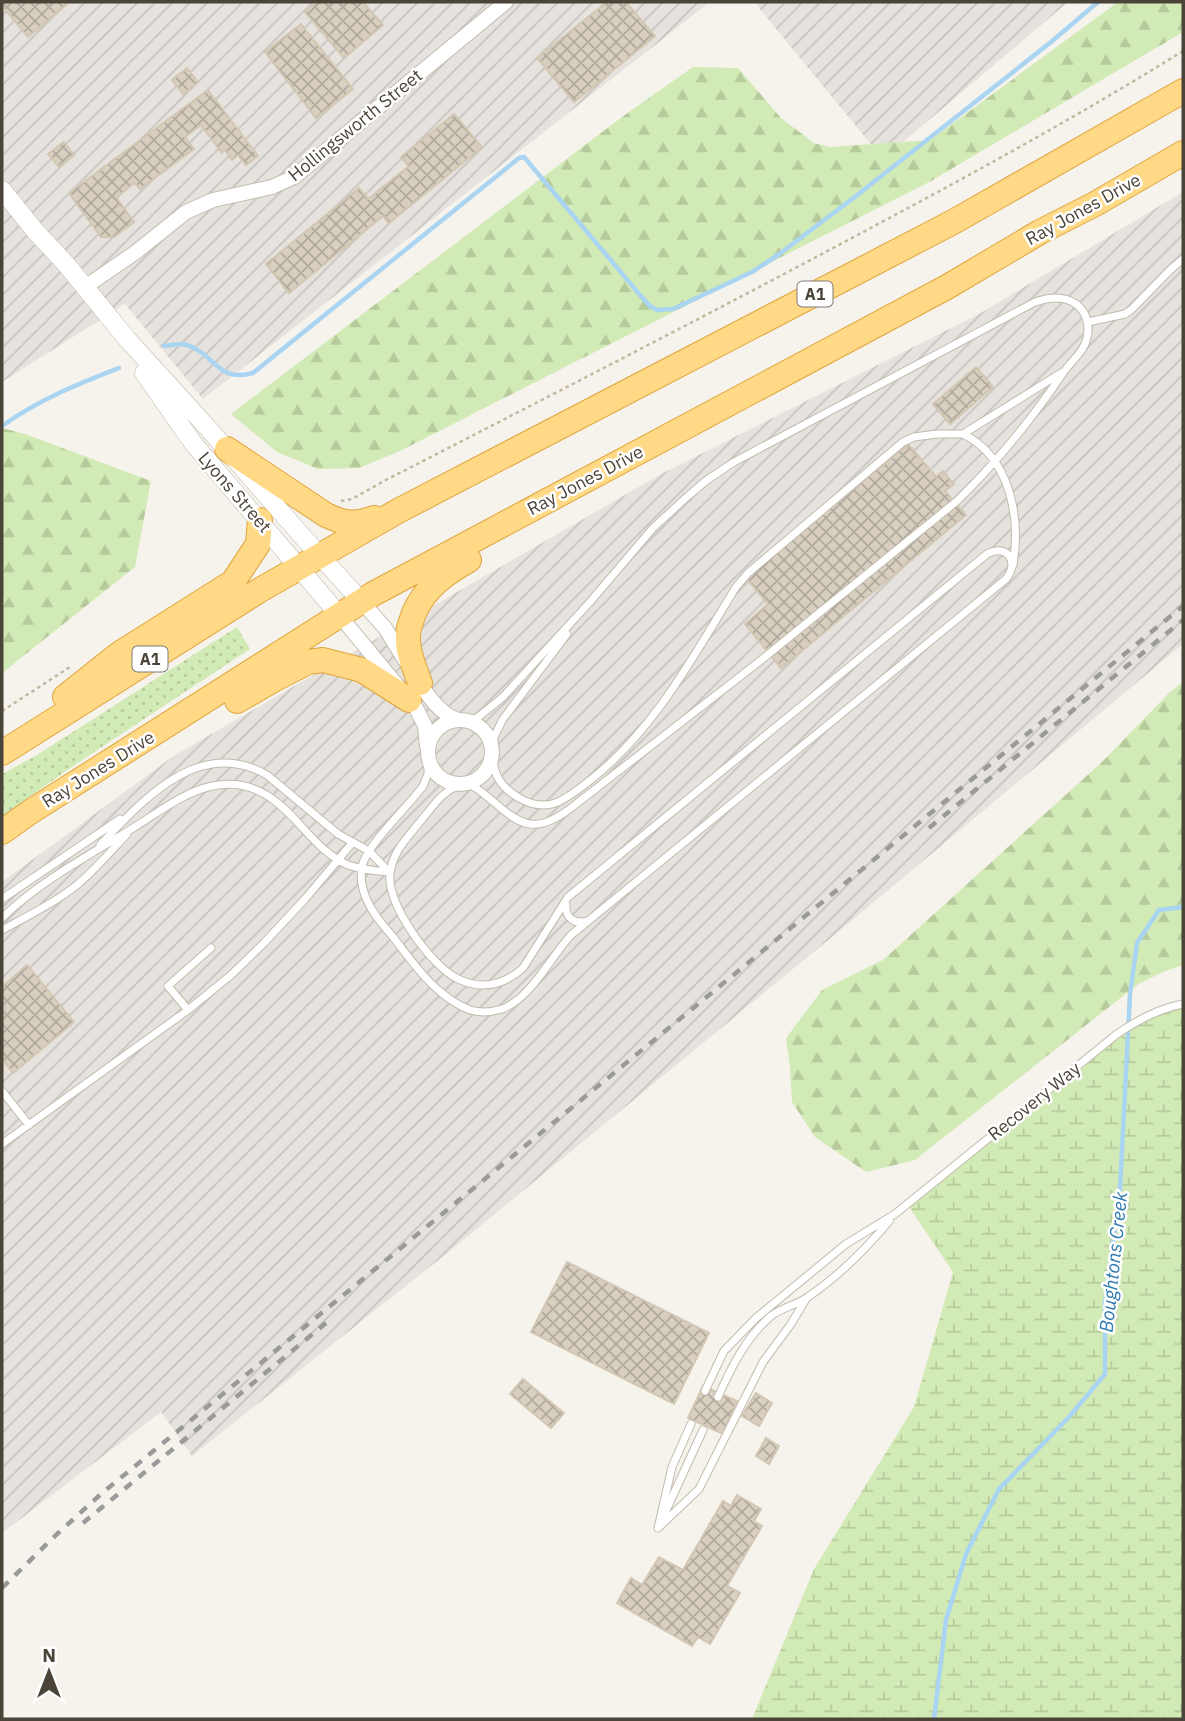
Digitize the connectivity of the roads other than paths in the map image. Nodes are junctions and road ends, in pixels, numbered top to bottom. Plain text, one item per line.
1 (506, 2) edge
2 (1183, 91) edge
3 (1183, 153) edge
4 (2, 190) edge
5 (36, 232) junction
6 (1183, 259) edge
7 (85, 287) junction
8 (1088, 322) junction
9 (1065, 371) junction
10 (963, 434) junction
11 (227, 449) junction
12 (625, 459) junction
13 (995, 462) junction
14 (398, 511) junction
15 (260, 520) junction
16 (310, 562) junction
17 (1012, 569) junction
18 (362, 602) junction
19 (590, 602) junction
20 (339, 615) junction
21 (414, 691) junction
22 (462, 720) junction
23 (2, 747) edge
24 (2, 753) edge
25 (493, 753) junction
26 (428, 754) junction
27 (465, 784) junction
28 (133, 810) junction
29 (30, 812) junction
30 (132, 829) junction
31 (2, 832) edge
32 (353, 842) junction
33 (94, 851) junction
34 (369, 851) junction
35 (337, 859) junction
36 (362, 869) junction
37 (390, 872) junction
38 (568, 897) junction
39 (2, 899) edge
40 (18, 903) junction
41 (2, 910) edge
42 (2, 918) edge
43 (590, 920) junction
44 (2, 930) edge
45 (211, 948) dead end
46 (1183, 1004) edge
47 (188, 1010) junction
48 (2, 1091) edge
49 (29, 1125) junction
50 (2, 1144) edge
51 (895, 1214) junction
52 (806, 1299) junction
53 (705, 1391) dead end
54 (718, 1396) dead end
55 (691, 1424) dead end
56 (703, 1430) dead end
57 (658, 1528) junction

1 - 7 street, Hollingsworth Street
2 - 14 highway, A1
3 - 12 highway, Ray Jones Drive
4 - 5 street, Lyons Street
5 - 7 street, Lyons Street
5 - 15 street, Lyons Street
6 - 8 lane
7 - 11 street, Lyons Street
8 - 9 lane
8 - 19 lane
9 - 10 lane
9 - 13 lane
10 - 13 lane
10 - 25 lane
11 - 14 highway
11 - 16 street, Lyons Street
12 - 18 highway, Ray Jones Drive
12 - 21 highway
13 - 17 lane
13 - 27 lane
14 - 16 highway, A1
15 - 16 street, Lyons Street
15 - 23 highway
16 - 18 street, Lyons Street
16 - 20 street, Lyons Street
16 - 24 highway, A1
17 - 38 lane
17 - 43 lane
18 - 20 highway, Ray Jones Drive
18 - 21 street, Lyons Street
19 - 22 lane
19 - 25 lane
20 - 21 street, Lyons Street
20 - 29 highway, Ray Jones Drive
21 - 22 street, Lyons Street
21 - 26 street, Lyons Street
21 - 29 highway
22 - 25 street
22 - 26 street
25 - 27 street
26 - 27 street
26 - 34 lane, Lyons Street
27 - 37 lane
28 - 32 lane
28 - 33 lane
28 - 39 lane
29 - 31 highway, Ray Jones Drive
30 - 33 lane
30 - 35 lane
30 - 44 lane
32 - 34 lane
32 - 35 lane
33 - 40 lane
34 - 36 lane, Lyons Street
34 - 37 lane
35 - 36 lane
35 - 47 lane
36 - 37 lane
36 - 43 lane
37 - 38 lane
38 - 43 lane
40 - 41 lane
40 - 42 lane
45 - 47 lane
46 - 51 lane, Recovery Way
47 - 49 lane
48 - 49 lane
49 - 50 lane
51 - 52 lane, Recovery Way
51 - 53 lane, Recovery Way
52 - 54 lane
52 - 57 lane
55 - 57 lane
56 - 57 lane

